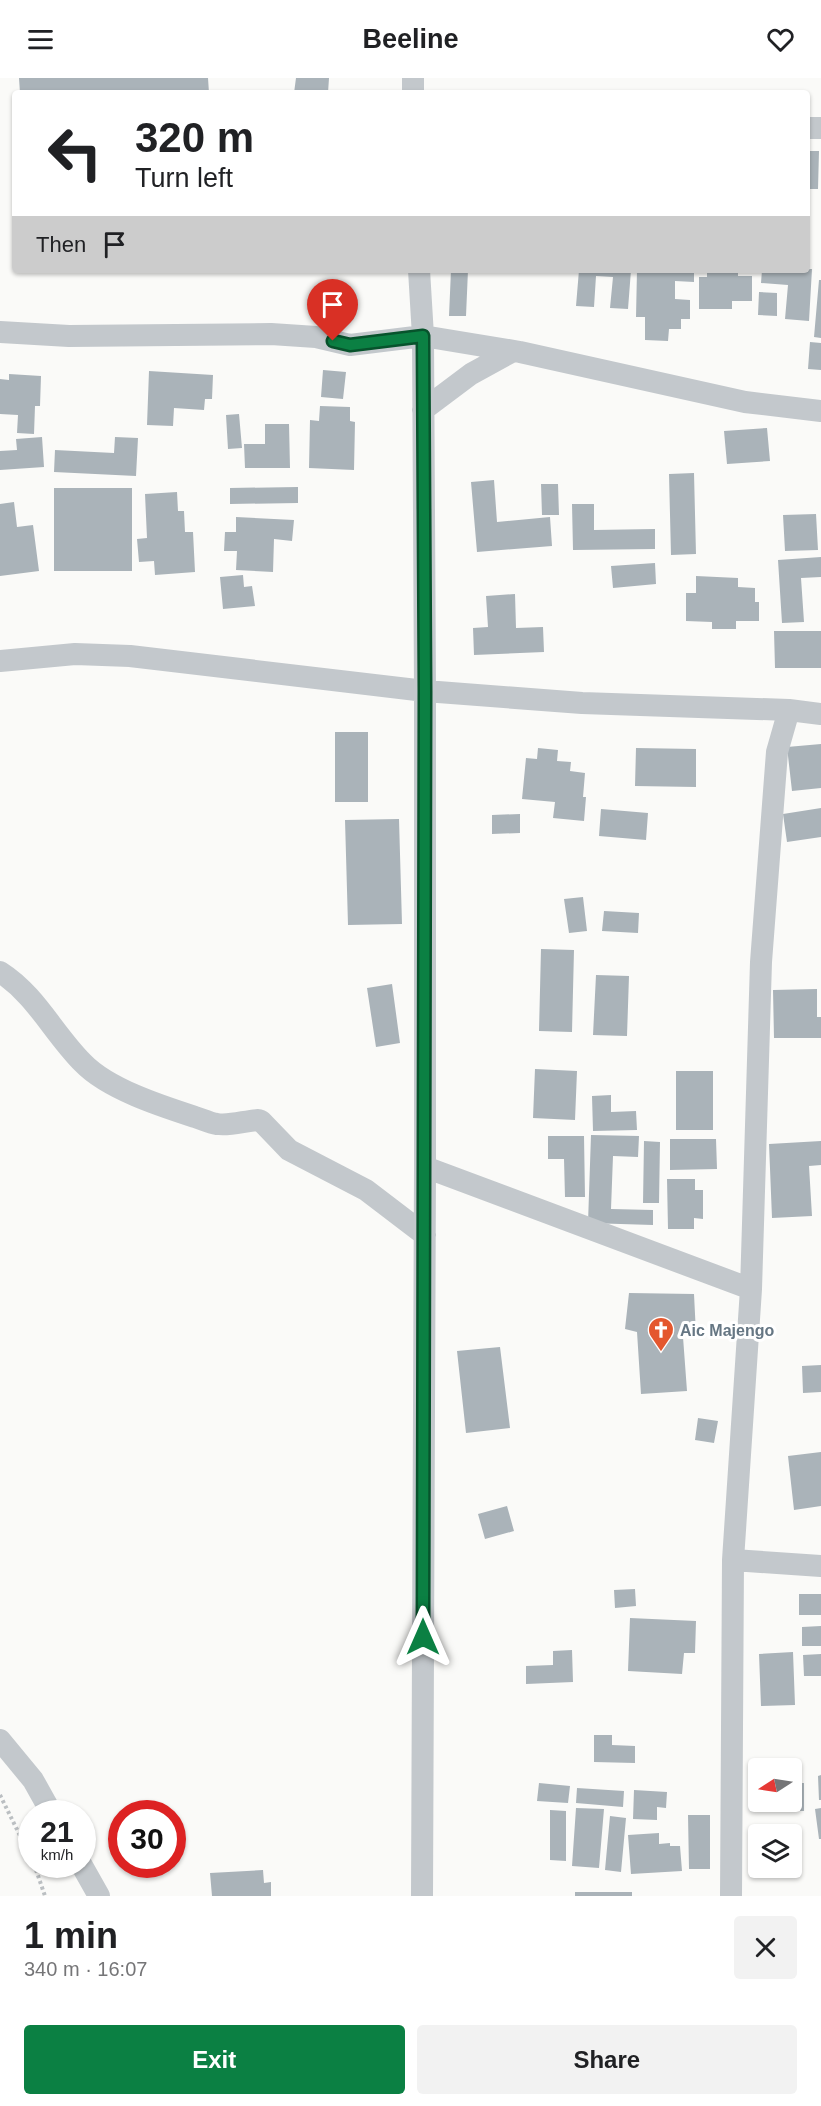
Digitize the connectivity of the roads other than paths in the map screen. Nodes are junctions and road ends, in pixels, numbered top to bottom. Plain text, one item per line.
1 (419, 273) edge
2 (0, 332) edge
3 (423, 336) junction
4 (513, 351) junction
5 (423, 410) junction
6 (821, 411) edge
7 (0, 661) edge
8 (425, 691) junction
9 (789, 710) junction
10 (821, 714) edge
11 (0, 972) edge
12 (425, 1167) junction
13 (425, 1235) junction
14 (751, 1289) junction
15 (733, 1560) junction
16 (821, 1566) edge
17 (0, 1740) edge
18 (44, 1800) edge
19 (89, 1878) edge
20 (99, 1896) edge
21 (422, 1896) edge
22 (731, 1896) edge

1 - 3 street
2 - 3 street
3 - 4 street
3 - 5 street
4 - 5 street
4 - 6 street
5 - 8 street
7 - 8 street
8 - 9 street
8 - 12 street
9 - 10 street
9 - 14 street
11 - 13 street
12 - 13 street
12 - 14 street
13 - 21 street
14 - 15 street
15 - 16 street
15 - 22 street
17 - 18 street
19 - 20 street

